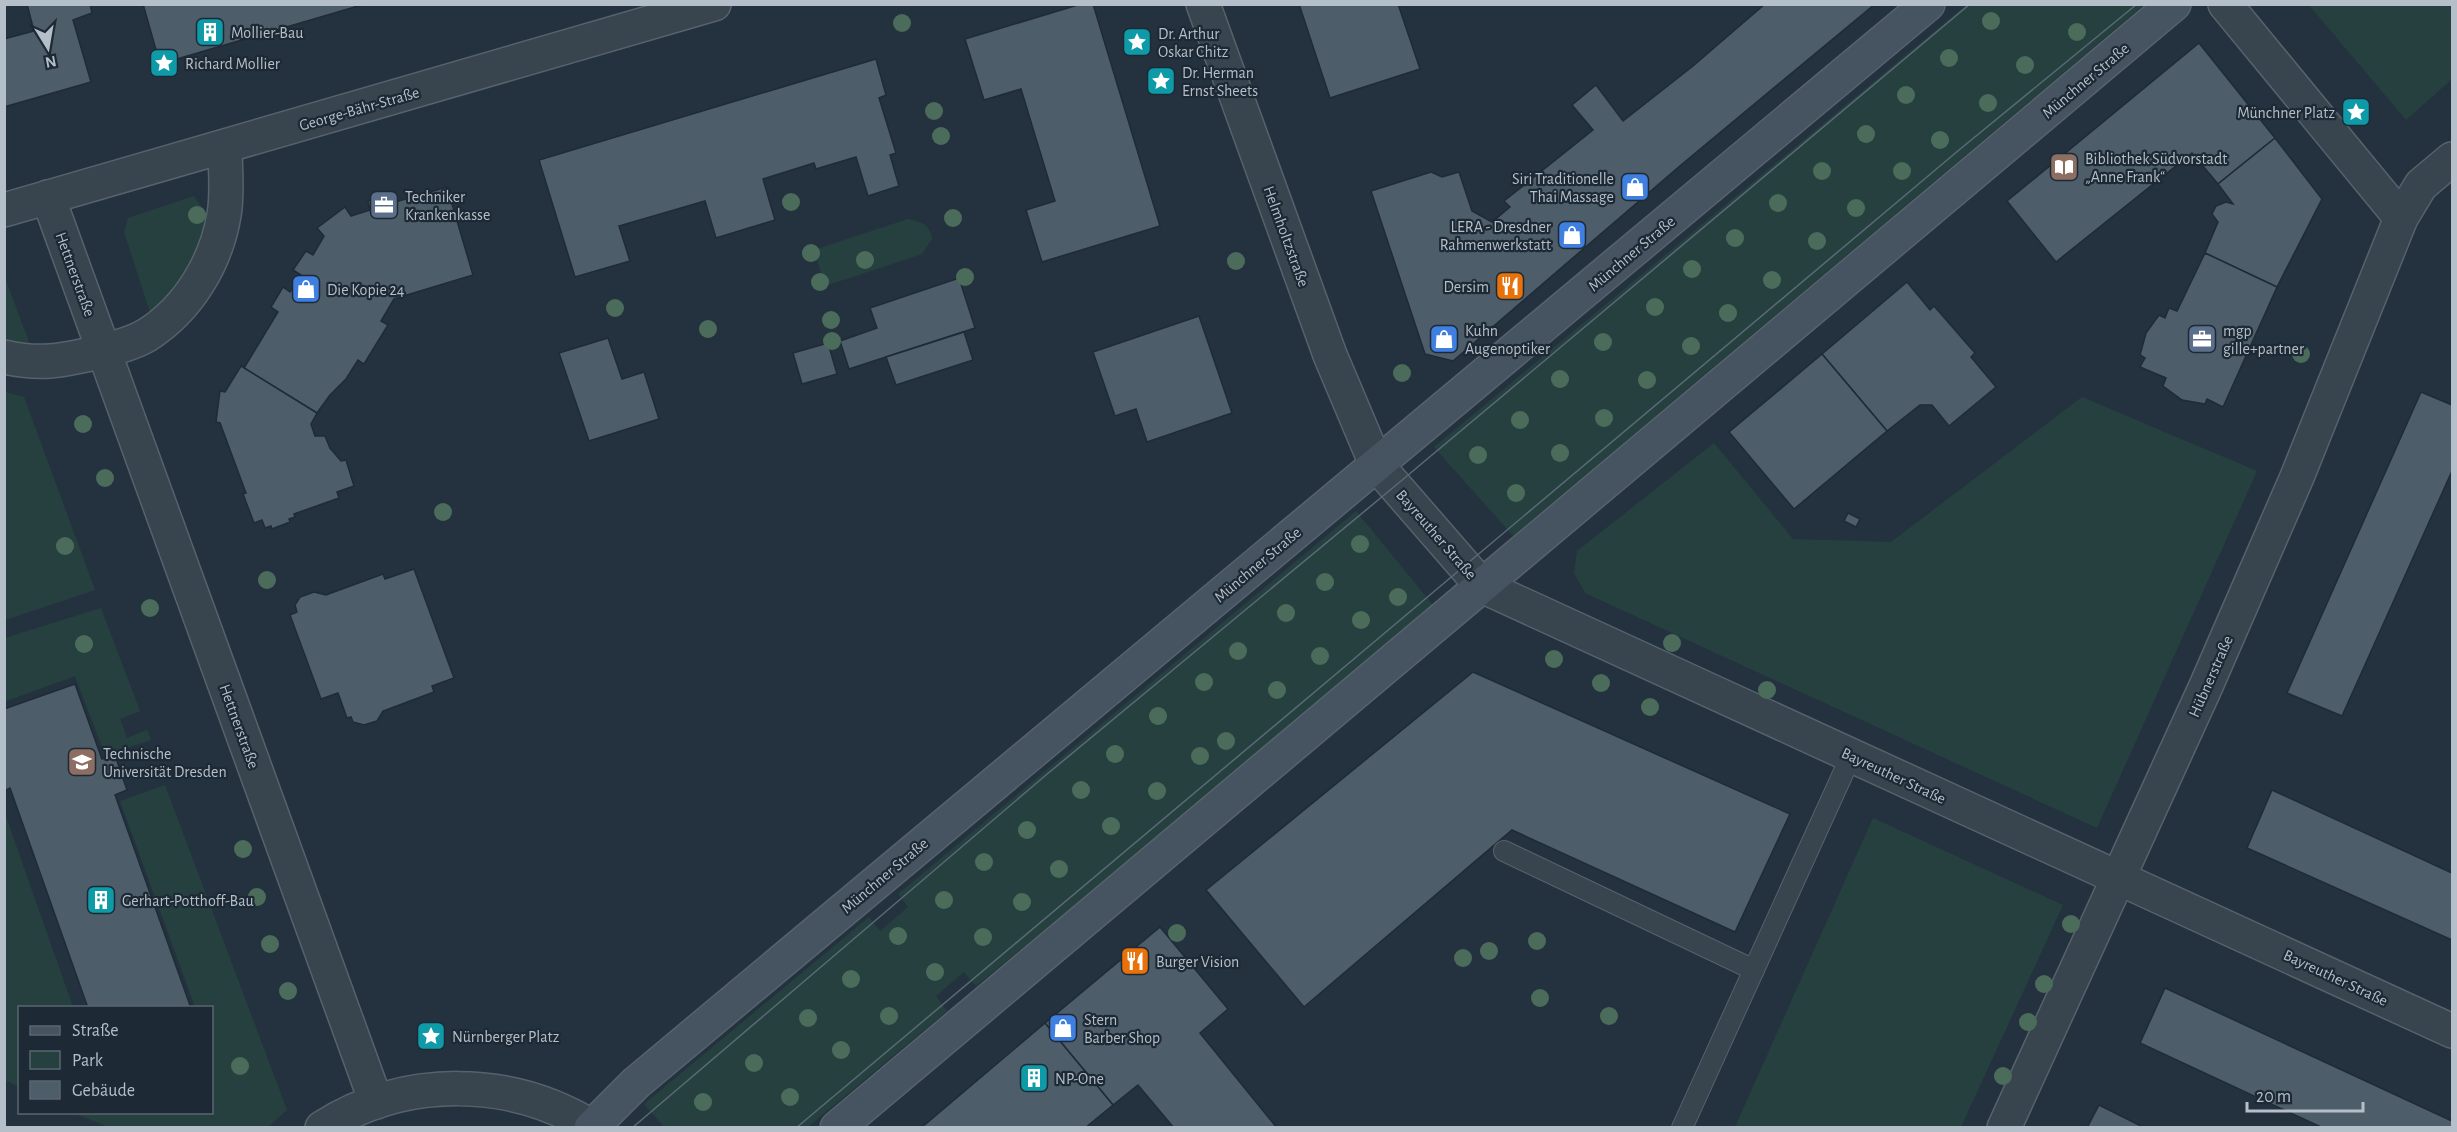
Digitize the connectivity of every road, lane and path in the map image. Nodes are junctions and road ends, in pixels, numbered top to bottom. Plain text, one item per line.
1 (714, 4) edge
2 (1203, 4) edge
3 (1928, 4) edge
4 (2174, 4) edge
5 (2225, 4) edge
6 (225, 147) junction
7 (2452, 159) edge
8 (48, 197) junction
9 (4, 210) edge
10 (2401, 218) junction
11 (104, 351) junction
12 (4, 357) edge
13 (1376, 464) junction
14 (1482, 586) junction
15 (1851, 756) junction
16 (1504, 851) dead end
17 (2117, 878) junction
18 (1754, 970) junction
19 (2452, 1031) edge
20 (376, 1102) junction
21 (592, 1127) edge
22 (322, 1128) edge
23 (837, 1128) edge
24 (1682, 1128) edge
25 (2004, 1128) edge

1 - 6 street, George-Bähr-Straße
2 - 13 street, Helmholtzstraße
3 - 13 street, Münchner Straße
4 - 14 street, Münchner Straße
5 - 10 street
6 - 8 street, George-Bähr-Straße
6 - 11 street
7 - 10 street
8 - 9 street, George-Bähr-Straße
8 - 11 street, Hettnerstraße
10 - 17 street, Hübnerstraße
11 - 12 street
11 - 20 street, Hettnerstraße
13 - 14 street, Bayreuther Straße
13 - 21 street, Münchner Straße
14 - 15 street, Bayreuther Straße
14 - 23 street, Münchner Straße
15 - 17 street, Bayreuther Straße
15 - 18 lane
16 - 18 lane
17 - 19 street, Bayreuther Straße
17 - 25 street, Hübnerstraße
18 - 24 lane
20 - 21 street
20 - 22 street

